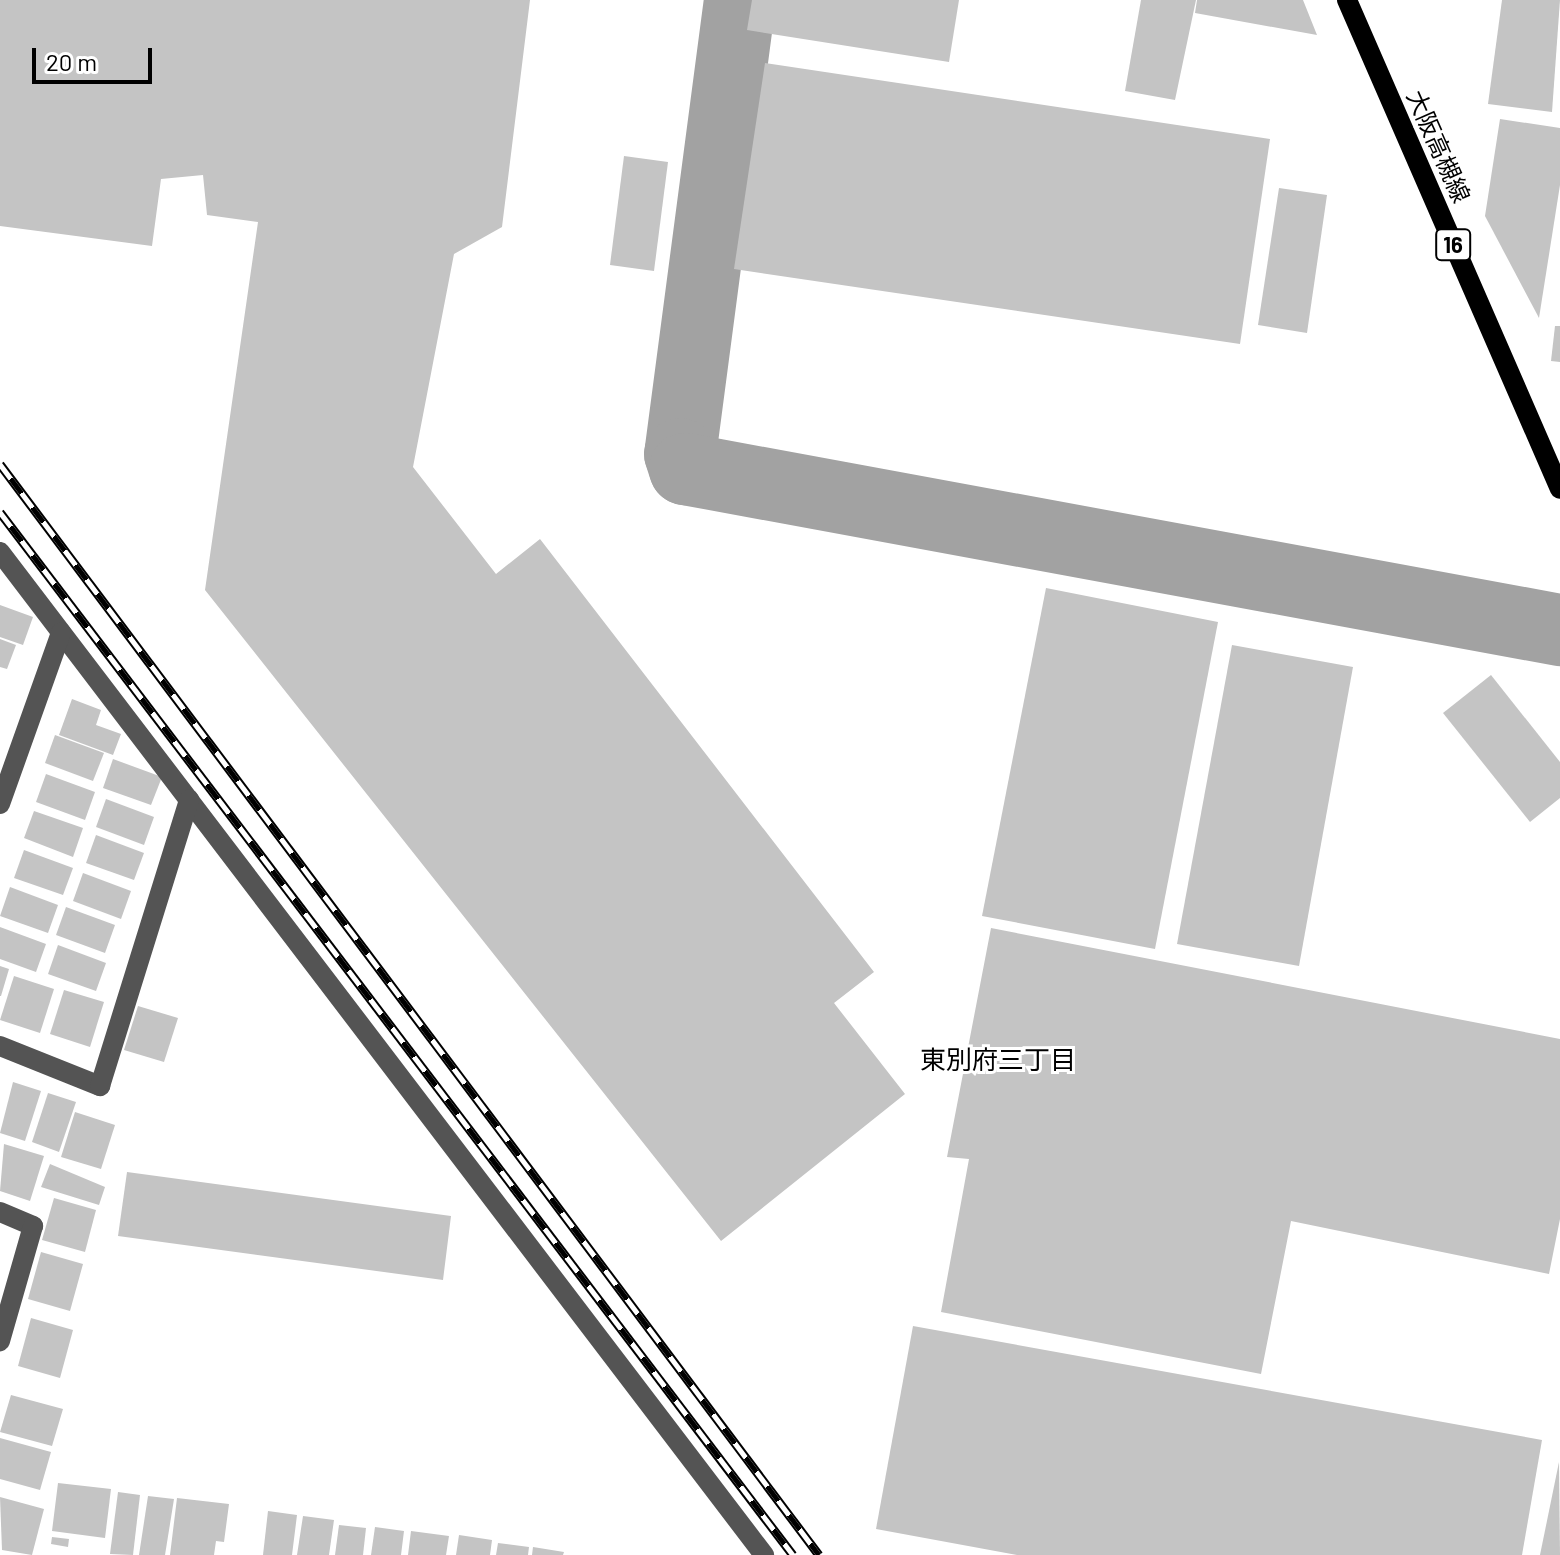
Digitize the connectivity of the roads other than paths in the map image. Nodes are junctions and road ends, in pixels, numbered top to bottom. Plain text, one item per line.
1 (1347, 0) edge
2 (1560, 489) edge
3 (0, 552) edge
4 (61, 633) junction
5 (189, 800) junction
6 (0, 804) edge
7 (0, 1046) edge
8 (0, 1212) edge
9 (0, 1341) edge
10 (764, 1555) edge

1 - 2 main road, 大阪高槻線 / 16
3 - 4 street
4 - 5 street
4 - 6 street
5 - 7 street
5 - 10 street
8 - 9 street

